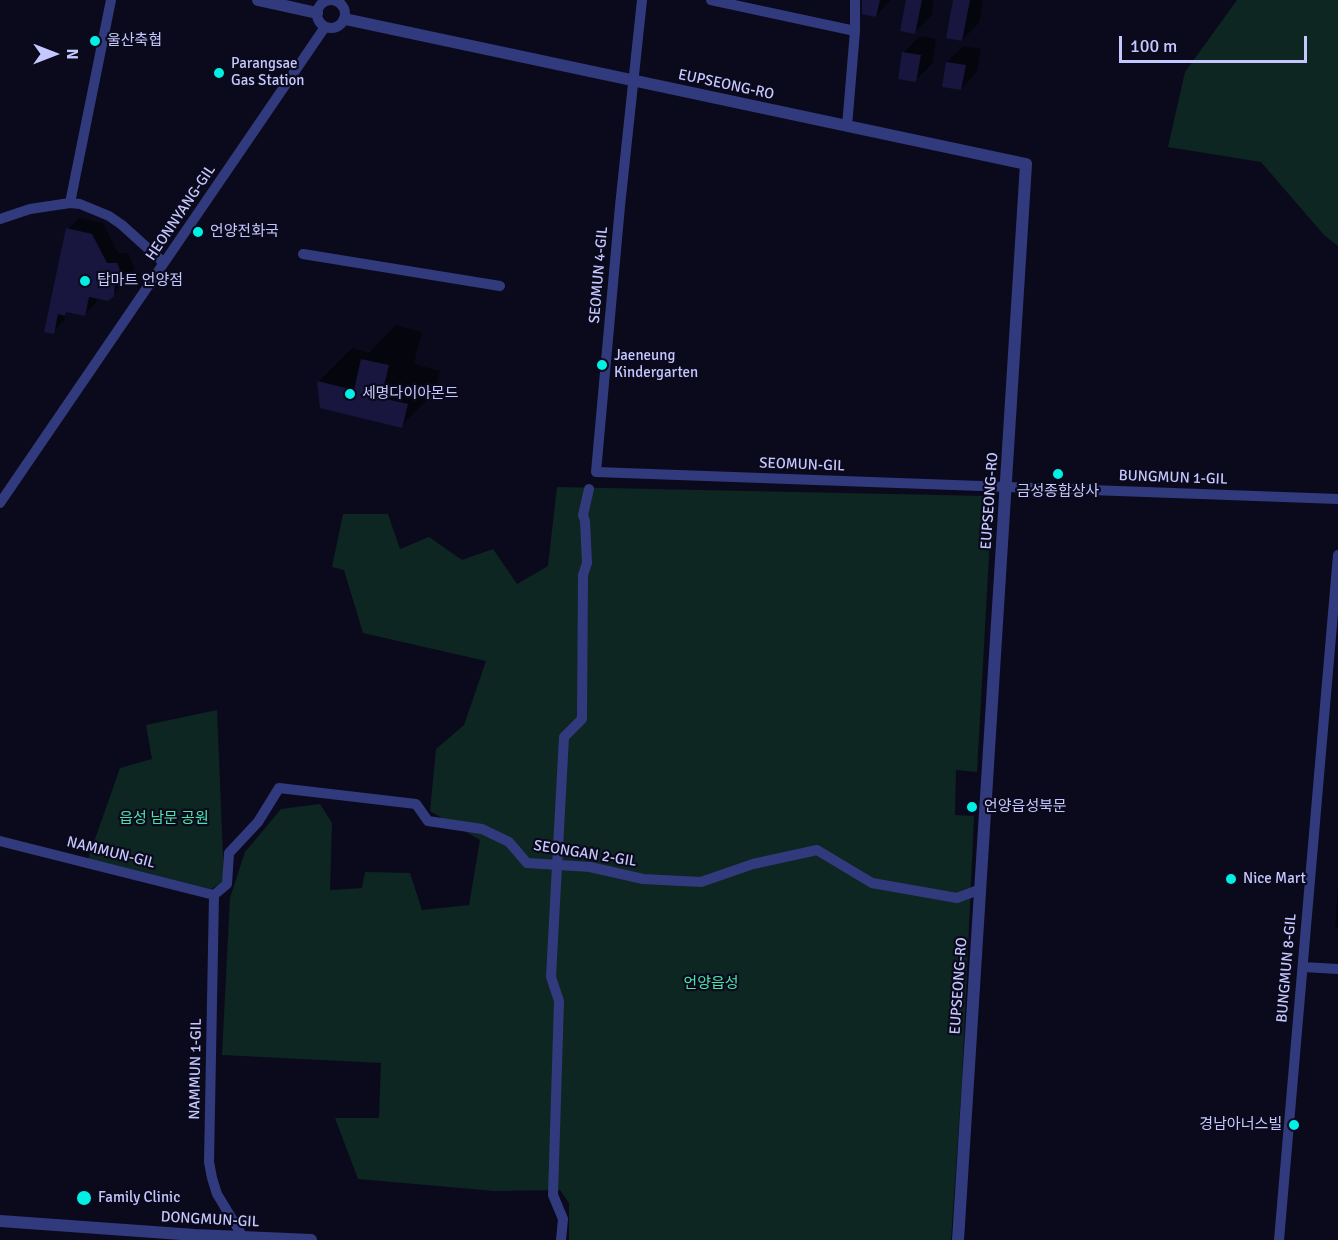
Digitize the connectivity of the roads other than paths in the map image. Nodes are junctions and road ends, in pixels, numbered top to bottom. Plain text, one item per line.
1 (111, 0) edge
2 (258, 0) edge
3 (642, 0) edge
4 (711, 0) edge
5 (855, 0) edge
6 (343, 2) edge
7 (317, 13) junction
8 (345, 19) junction
9 (325, 27) junction
10 (855, 31) junction
11 (633, 80) junction
12 (847, 126) junction
13 (70, 203) junction
14 (0, 219) edge
15 (303, 254) dead end
16 (164, 262) junction
17 (500, 286) dead end
18 (596, 472) joint
19 (1006, 488) junction
20 (589, 489) dead end
21 (1338, 499) edge
22 (0, 503) edge
23 (1338, 555) edge
24 (1332, 690) edge
25 (0, 841) edge
26 (557, 866) junction
27 (981, 889) junction
28 (214, 895) junction
29 (1303, 967) junction
30 (1338, 969) edge
31 (0, 1221) edge
32 (243, 1237) junction
33 (311, 1240) edge
34 (561, 1240) edge
35 (958, 1240) edge
36 (1279, 1240) edge

1 - 13 street
2 - 7 street
3 - 11 street
4 - 10 street
5 - 10 street
6 - 7 street
6 - 8 street
7 - 9 street
8 - 9 street
8 - 11 street, EUPSEONG-RO
9 - 16 street, HEONNYANG-GIL
10 - 12 street
11 - 12 street, EUPSEONG-RO
11 - 18 street, SEOMUN 4-GIL
12 - 19 street, EUPSEONG-RO
13 - 14 street
13 - 16 street
15 - 17 street
16 - 22 street, HEONNYANG-GIL
18 - 19 street, SEOMUN-GIL
19 - 21 street, BUNGMUN 1-GIL
19 - 27 street, EUPSEONG-RO
20 - 26 street
23 - 24 street, BUNGMUN 8-GIL
24 - 29 street, BUNGMUN 8-GIL
25 - 28 street, NAMMUN-GIL
26 - 27 street, SEONGAN 2-GIL
26 - 28 street, SEONGAN 2-GIL
26 - 34 street
27 - 35 street, EUPSEONG-RO
28 - 32 street, NAMMUN 1-GIL
29 - 30 street
29 - 36 street, BUNGMUN 8-GIL
31 - 32 street, DONGMUN-GIL
32 - 33 street, DONGMUN-GIL

